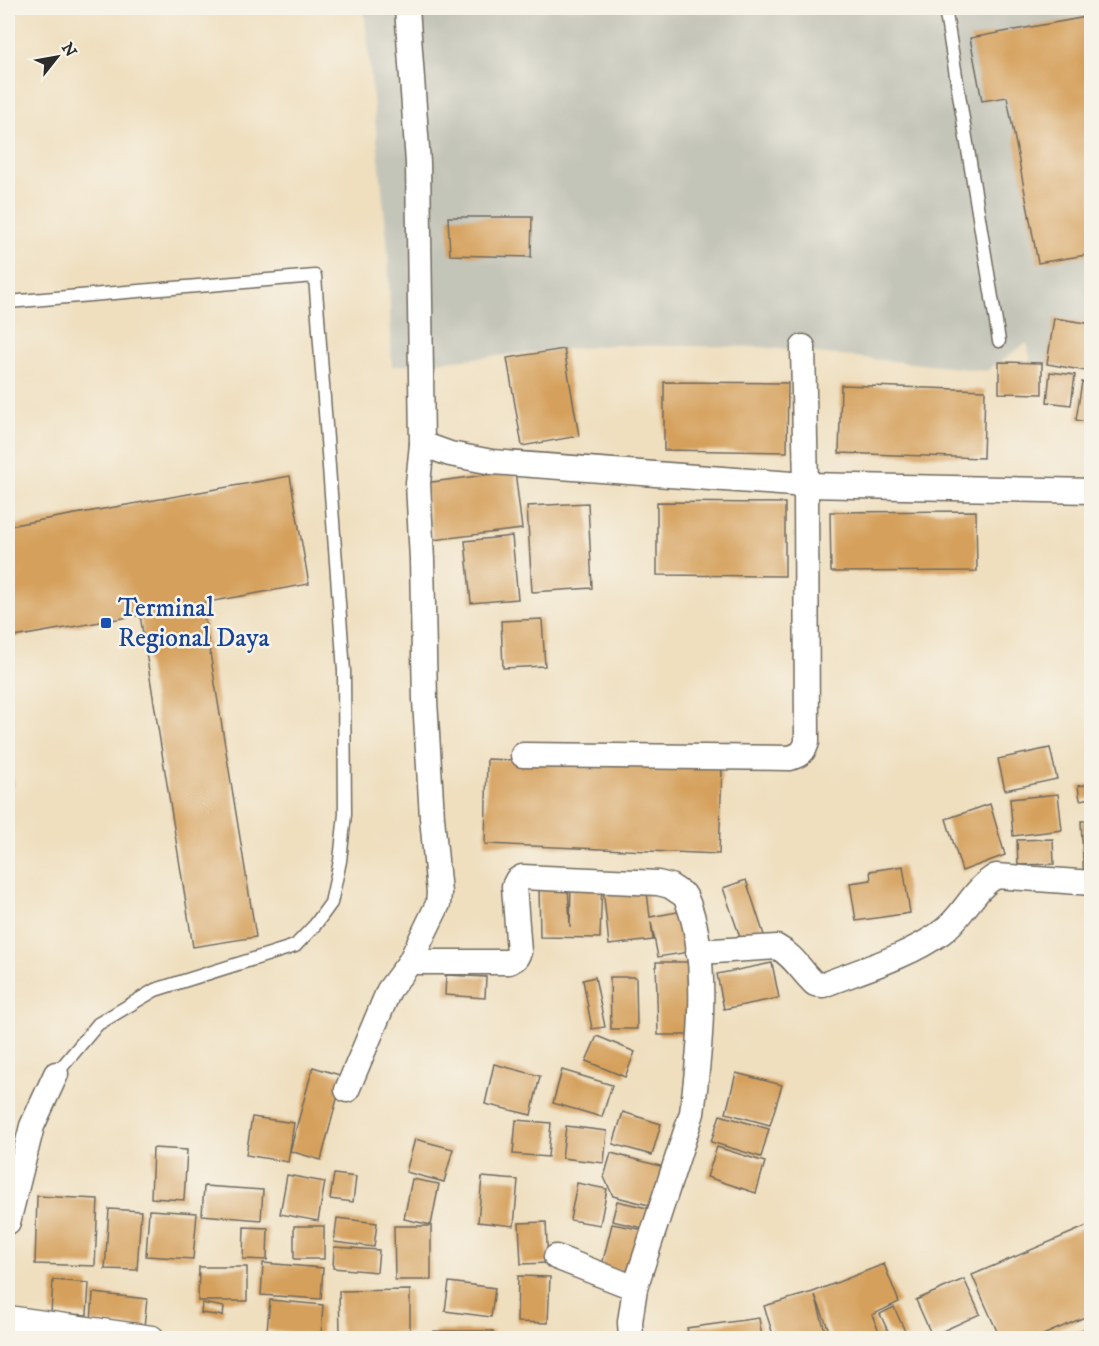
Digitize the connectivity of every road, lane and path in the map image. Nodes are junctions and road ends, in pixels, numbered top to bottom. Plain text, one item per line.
1 (407, 8) edge
2 (945, 8) edge
3 (8, 303) edge
4 (999, 341) dead end
5 (803, 347) dead end
6 (422, 444) junction
7 (806, 485) junction
8 (1092, 492) edge
9 (523, 755) dead end
10 (1092, 883) edge
11 (698, 952) junction
12 (410, 962) junction
13 (56, 1074) joint
14 (347, 1090) dead end
15 (8, 1222) edge
16 (556, 1257) dead end
17 (635, 1288) junction
18 (8, 1318) edge
19 (152, 1338) edge
20 (631, 1338) edge

1 - 6 street
2 - 4 lane
3 - 13 lane
5 - 7 street
6 - 7 street
6 - 12 street
7 - 8 street
7 - 9 street
10 - 11 street
11 - 12 street
11 - 17 street
12 - 14 street
13 - 15 street
16 - 17 street
17 - 20 street
18 - 19 street

